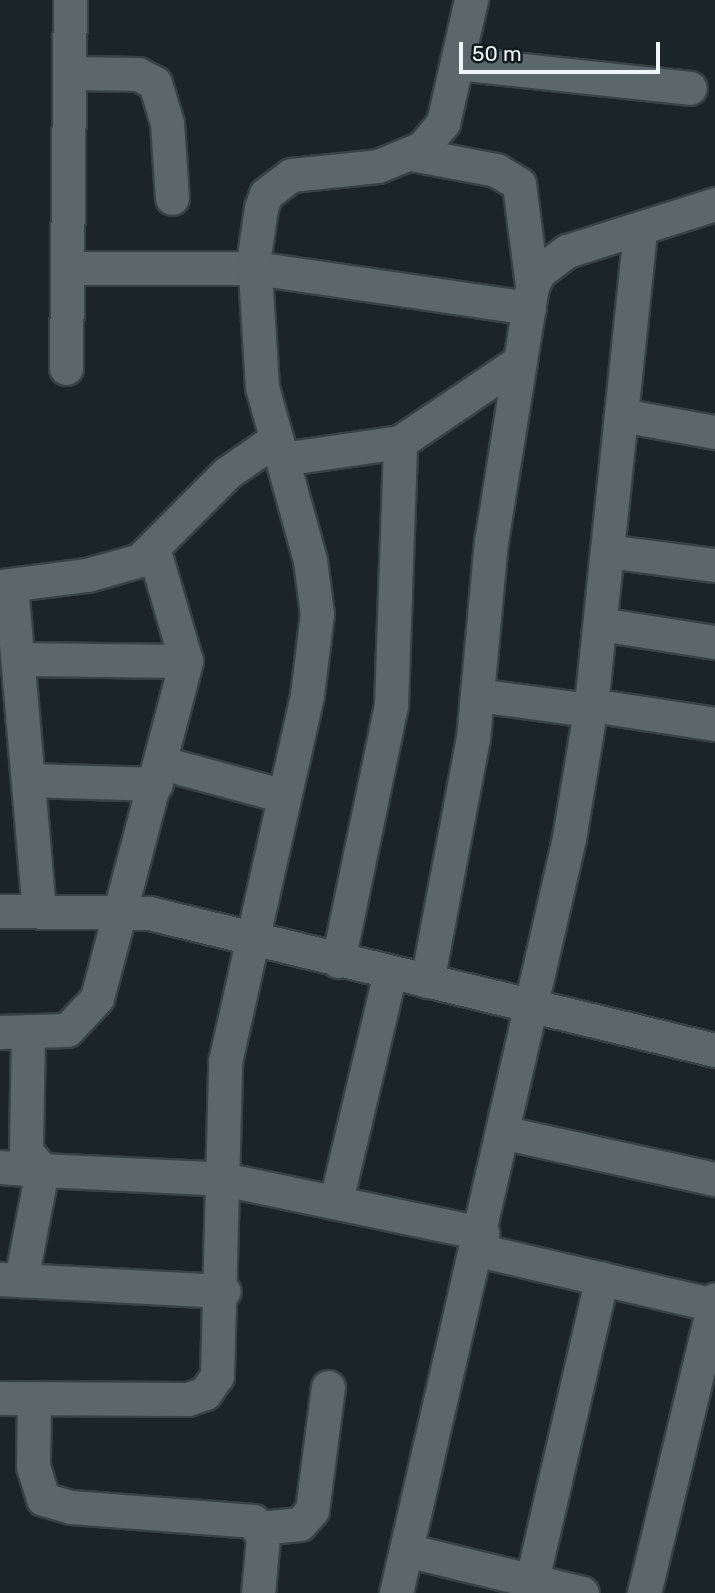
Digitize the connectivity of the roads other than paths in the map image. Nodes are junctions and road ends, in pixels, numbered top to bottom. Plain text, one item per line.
1 (70, 0) edge
2 (471, 0) edge
3 (457, 63) junction
4 (71, 73) junction
5 (690, 88) dead end
6 (412, 154) junction
7 (172, 198) dead end
8 (715, 205) edge
9 (640, 229) junction
10 (68, 268) junction
11 (255, 268) junction
12 (531, 297) junction
13 (520, 361) junction
14 (66, 368) dead end
15 (621, 415) junction
16 (715, 432) edge
17 (400, 442) junction
18 (279, 449) junction
19 (154, 551) junction
20 (607, 551) junction
21 (715, 565) edge
22 (6, 586) edge
23 (600, 624) junction
24 (715, 642) edge
25 (18, 659) junction
26 (186, 661) junction
27 (477, 695) junction
28 (590, 707) junction
29 (715, 724) edge
30 (159, 774) junction
31 (28, 780) junction
32 (284, 796) junction
33 (0, 911) edge
34 (39, 911) junction
35 (125, 911) junction
36 (249, 941) junction
37 (338, 961) junction
38 (390, 972) junction
39 (427, 981) junction
40 (534, 1007) junction
41 (14, 1031) edge
42 (715, 1050) edge
43 (506, 1133) junction
44 (0, 1167) edge
45 (42, 1170) junction
46 (223, 1179) junction
47 (715, 1179) edge
48 (336, 1201) junction
49 (480, 1241) junction
50 (602, 1278) junction
51 (11, 1279) edge
52 (224, 1291) junction
53 (715, 1303) edge
54 (328, 1387) dead end
55 (0, 1398) edge
56 (34, 1399) junction
57 (260, 1528) junction
58 (406, 1550) junction
59 (531, 1587) edge
60 (258, 1593) edge
61 (396, 1593) edge
62 (582, 1593) edge
63 (644, 1593) edge

1 - 4 street
2 - 3 street
3 - 5 street
3 - 6 street
4 - 7 street
4 - 10 street
6 - 11 street
6 - 12 street
8 - 9 street
9 - 12 street
9 - 15 street
10 - 11 street
10 - 14 street
11 - 12 street
11 - 18 street
12 - 13 street
13 - 17 street
13 - 27 street
15 - 16 street
15 - 20 street
17 - 18 street
17 - 37 street
18 - 19 street
18 - 32 street
19 - 22 street
19 - 26 street
20 - 21 street
20 - 23 street
22 - 25 street
23 - 24 street
23 - 28 street
25 - 26 street
25 - 31 street
26 - 30 street
27 - 28 street
27 - 39 street
28 - 29 street
28 - 40 street
30 - 31 street
30 - 32 street
30 - 35 street
31 - 34 street
32 - 36 street
33 - 34 street
34 - 35 street
35 - 36 street
35 - 41 street
36 - 37 street
36 - 46 street
37 - 38 street
38 - 39 street
38 - 48 street
39 - 40 street
40 - 42 street
40 - 43 street
41 - 45 street
43 - 47 street
43 - 49 street
44 - 45 street
45 - 46 street
45 - 51 street
46 - 48 street
46 - 52 street
48 - 49 street
49 - 50 street
49 - 58 street
50 - 53 street
50 - 59 street
51 - 52 street
52 - 56 street
53 - 63 street
54 - 57 street
55 - 56 street
56 - 57 street
57 - 60 street
58 - 59 street
58 - 61 street
59 - 62 street

